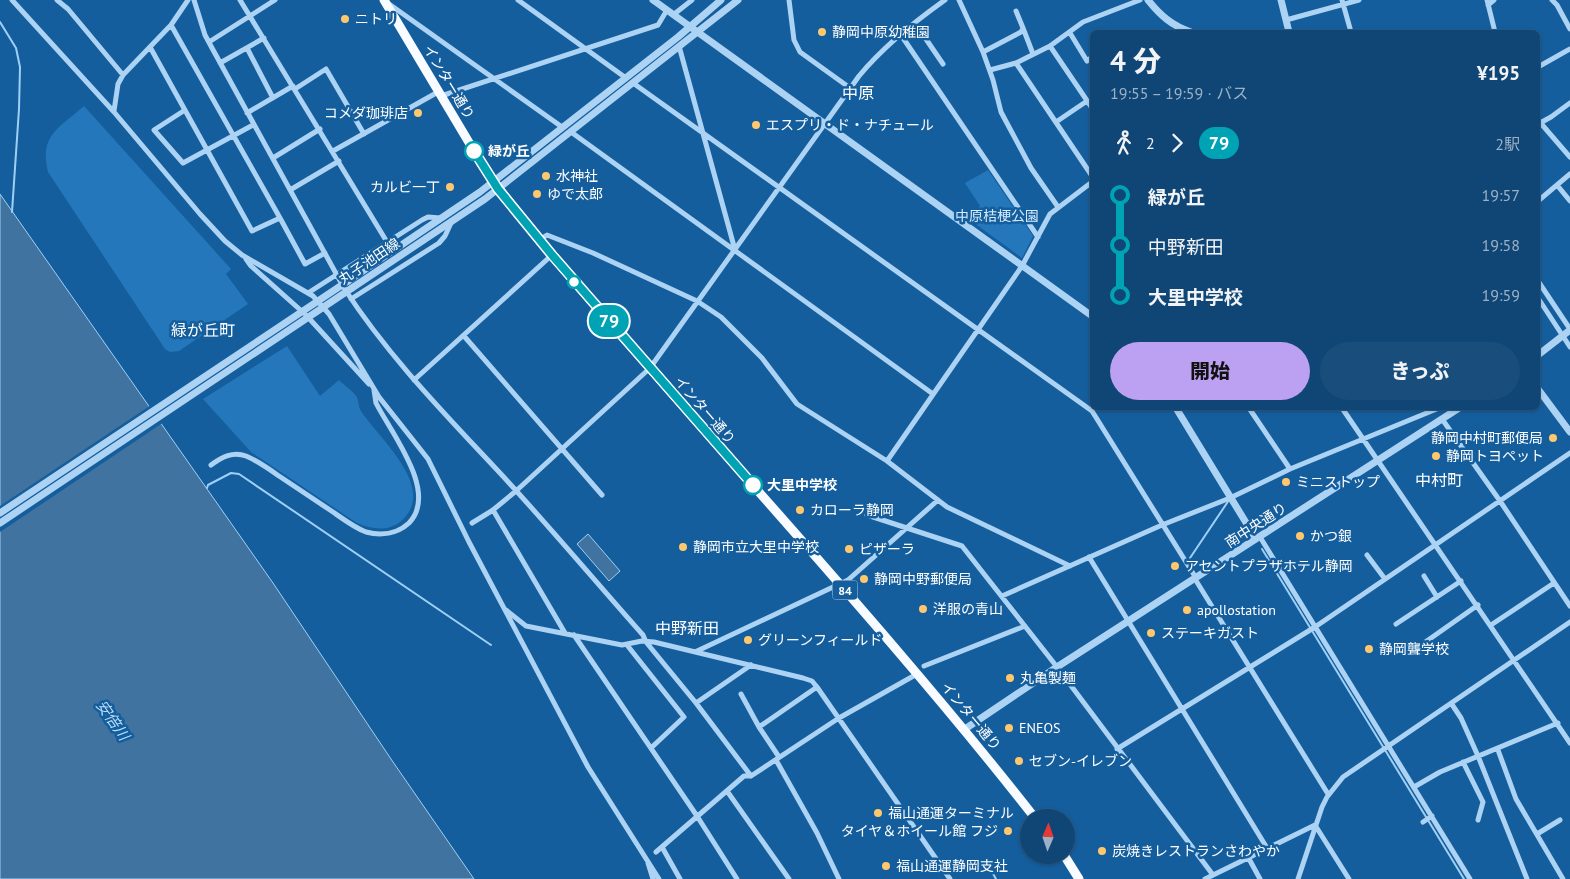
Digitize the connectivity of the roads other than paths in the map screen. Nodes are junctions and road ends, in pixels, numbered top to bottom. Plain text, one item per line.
1 (12, 0) edge
2 (57, 0) edge
3 (188, 0) edge
4 (194, 0) edge
5 (240, 0) edge
6 (275, 0) edge
7 (518, 0) edge
8 (653, 0) edge
9 (692, 0) edge
10 (721, 0) edge
11 (738, 0) edge
12 (789, 0) edge
13 (945, 0) edge
14 (959, 0) edge
15 (1140, 0) edge
16 (1148, 0) edge
17 (1281, 0) edge
18 (1359, 0) edge
19 (1494, 0) edge
20 (1552, 0) edge
21 (384, 1) edge
22 (525, 2) edge
23 (1342, 2) edge
24 (1487, 2) edge
25 (667, 10) junction
26 (1016, 11) dead end
27 (673, 15) junction
28 (250, 16) junction
29 (1286, 20) junction
30 (915, 23) junction
31 (171, 25) junction
32 (1174, 25) junction
33 (690, 27) junction
34 (1023, 28) junction
35 (1570, 29) edge
36 (1177, 30) edge
37 (1186, 30) edge
38 (1288, 30) edge
39 (1350, 30) edge
40 (1494, 30) edge
41 (697, 32) junction
42 (1070, 33) junction
43 (900, 35) junction
44 (264, 38) junction
45 (209, 42) junction
46 (679, 46) junction
47 (1050, 46) junction
48 (150, 47) junction
49 (246, 48) junction
50 (587, 49) junction
51 (1570, 49) edge
52 (983, 52) junction
53 (1033, 54) junction
54 (1090, 59) edge
55 (220, 63) junction
56 (1016, 63) junction
57 (943, 64) dead end
58 (1540, 66) edge
59 (990, 70) junction
60 (123, 75) junction
61 (626, 78) junction
62 (494, 79) junction
63 (634, 83) junction
64 (294, 88) junction
65 (850, 88) junction
66 (440, 94) junction
67 (273, 98) junction
68 (1087, 101) junction
69 (1570, 103) edge
70 (1090, 105) edge
71 (186, 110) junction
72 (114, 112) junction
73 (247, 113) junction
74 (1540, 121) edge
75 (1056, 122) junction
76 (1540, 122) edge
77 (825, 123) junction
78 (253, 125) junction
79 (562, 127) junction
80 (320, 130) junction
81 (571, 132) junction
82 (703, 133) junction
83 (364, 134) junction
84 (233, 135) junction
85 (207, 150) junction
86 (333, 151) junction
87 (1570, 156) edge
88 (273, 158) junction
89 (339, 161) junction
90 (1090, 173) edge
91 (1570, 174) edge
92 (1090, 183) edge
93 (1557, 185) junction
94 (496, 186) junction
95 (778, 187) junction
96 (290, 190) junction
97 (1540, 199) edge
98 (1570, 201) edge
99 (1058, 207) junction
100 (280, 218) junction
101 (442, 218) junction
102 (452, 222) junction
103 (1038, 237) junction
104 (539, 240) junction
105 (387, 242) junction
106 (735, 250) junction
107 (325, 253) junction
108 (552, 255) junction
109 (244, 256) junction
110 (1022, 266) junction
111 (337, 275) junction
112 (1540, 284) edge
113 (308, 293) junction
114 (351, 299) junction
115 (696, 301) junction
116 (1540, 301) edge
117 (1090, 315) edge
118 (977, 330) junction
119 (1570, 330) edge
120 (1563, 335) junction
121 (464, 336) junction
122 (1570, 347) edge
123 (1540, 353) edge
124 (650, 368) junction
125 (414, 380) junction
126 (374, 388) junction
127 (1540, 392) edge
128 (933, 394) junction
129 (1090, 410) edge
130 (1091, 410) edge
131 (1177, 410) edge
132 (1250, 410) edge
133 (1343, 410) edge
134 (1434, 410) edge
135 (1457, 410) edge
136 (1442, 419) junction
137 (1570, 432) edge
138 (1363, 438) junction
139 (561, 449) junction
140 (1570, 453) edge
141 (887, 461) junction
142 (1377, 461) junction
143 (211, 465) dead end
144 (1290, 469) junction
145 (516, 490) junction
146 (602, 495) dead end
147 (1230, 498) junction
148 (938, 500) junction
149 (1500, 501) junction
150 (493, 510) junction
151 (0, 513) edge
152 (867, 515) dead end
153 (0, 523) edge
154 (472, 523) dead end
155 (1162, 525) junction
156 (906, 528) junction
157 (1258, 538) junction
158 (1435, 544) junction
159 (1367, 555) dead end
160 (1089, 557) junction
161 (1070, 566) junction
162 (1424, 576) dead end
163 (1195, 579) junction
164 (1385, 579) junction
165 (1461, 581) junction
166 (1554, 583) junction
167 (840, 584) junction
168 (1002, 596) junction
169 (1437, 597) junction
170 (1478, 605) junction
171 (1570, 606) edge
172 (504, 609) junction
173 (1128, 622) junction
174 (1570, 622) edge
175 (1396, 624) dead end
176 (1491, 625) junction
177 (1025, 626) junction
178 (1314, 627) junction
179 (565, 633) junction
180 (574, 635) junction
181 (646, 642) junction
182 (627, 645) junction
183 (1414, 650) dead end
184 (695, 652) junction
185 (1514, 660) junction
186 (751, 665) junction
187 (924, 666) dead end
188 (1057, 667) junction
189 (1249, 667) junction
190 (917, 674) junction
191 (817, 686) junction
192 (742, 694) dead end
193 (696, 703) junction
194 (1451, 703) junction
195 (1182, 709) junction
196 (839, 718) junction
197 (1558, 723) junction
198 (759, 727) junction
199 (965, 729) junction
200 (1570, 743) edge
201 (1388, 747) junction
202 (651, 748) junction
203 (1117, 749) junction
204 (1498, 750) junction
205 (1478, 756) junction
206 (778, 759) junction
207 (1463, 762) junction
208 (751, 776) junction
209 (1414, 787) junction
210 (727, 791) junction
211 (1328, 794) junction
212 (1028, 809) edge
213 (697, 816) junction
214 (1431, 817) junction
215 (1478, 820) dead end
216 (1560, 820) dead end
217 (1423, 822) dead end
218 (1315, 825) junction
219 (1537, 834) junction
220 (662, 847) junction
221 (1267, 848) junction
222 (656, 852) dead end
223 (1248, 858) junction
224 (648, 860) junction
225 (1070, 864) edge
226 (1213, 875) junction
227 (652, 879) edge
228 (659, 879) edge
229 (680, 879) edge
230 (737, 879) edge
231 (789, 879) edge
232 (839, 879) edge
233 (950, 879) edge
234 (1080, 879) edge
235 (1205, 879) edge
236 (1260, 879) edge
237 (1298, 879) edge
238 (1349, 879) edge
239 (1470, 879) edge
240 (1527, 879) edge
241 (1563, 879) edge

1 - 72 street
2 - 60 street
3 - 31 street
4 - 45 street
5 - 28 street
6 - 28 street
7 - 22 street
8 - 25 street
9 - 27 street
10 - 33 street, 丸子池田線
11 - 41 street, 丸子池田線
12 - 65 street
13 - 30 street
14 - 52 street
15 - 42 street
16 - 32 street
17 - 29 street
18 - 23 street
19 - 24 street
20 - 35 street
21 - 62 street
21 - 66 main road, インター通り / 84
22 - 50 street
23 - 29 street
23 - 39 street
24 - 40 street
25 - 27 street
25 - 50 street
26 - 34 street
27 - 33 street
28 - 44 street
28 - 45 street
29 - 38 street
30 - 43 street
30 - 57 street
31 - 48 street
31 - 84 street
32 - 36 street
32 - 37 street
33 - 41 street
33 - 61 street, 丸子池田線
34 - 52 street
34 - 53 street
41 - 46 street, 丸子池田線
41 - 77 street
42 - 47 street
42 - 54 street
43 - 65 street
43 - 103 street
44 - 49 street
44 - 64 street
45 - 55 street
46 - 63 street, 丸子池田線
46 - 82 street
47 - 53 street
47 - 68 street
48 - 60 street
48 - 71 street
49 - 55 street
49 - 67 street
50 - 61 street
50 - 62 street
51 - 58 street
52 - 59 street
53 - 56 street
55 - 73 street
56 - 59 street
56 - 75 street
59 - 99 street
60 - 72 street
61 - 79 street, 丸子池田線
62 - 66 street
62 - 79 street
63 - 81 street, 丸子池田線
63 - 82 street
64 - 67 street
64 - 80 street
64 - 83 street
65 - 77 street
66 - 83 street
66 - 94 main road, インター通り / 84
67 - 73 street
68 - 70 street
68 - 75 street
69 - 74 street
71 - 85 street
71 - 85 street
72 - 109 street
73 - 78 street
75 - 90 street
76 - 87 street
77 - 95 street
77 - 110 street
78 - 84 street
78 - 88 street
79 - 94 street, 丸子池田線
80 - 86 street
80 - 88 street
81 - 94 street, 丸子池田線
81 - 106 street
82 - 95 street
82 - 106 street
83 - 86 street
84 - 85 street
84 - 100 street
85 - 100 street
86 - 89 street
88 - 96 street
89 - 96 street
89 - 105 street
91 - 93 street
92 - 99 street
93 - 97 street
93 - 98 street
94 - 101 street, 丸子池田線
94 - 102 street, 丸子池田線
94 - 104 main road, インター通り / 84
95 - 106 street
95 - 118 street
96 - 107 street
99 - 103 street
100 - 107 street
101 - 105 street
101 - 151 street, 丸子池田線, bridge
102 - 114 street
102 - 153 street, 丸子池田線, bridge
103 - 110 street
104 - 108 main road, インター通り / 84
104 - 115 street
105 - 111 street
106 - 115 street
106 - 128 street
107 - 111 street
108 - 121 street
108 - 124 main road, インター通り / 84
109 - 113 street
109 - 126 street
110 - 117 street
110 - 118 street
111 - 113 street
111 - 114 street
112 - 119 street
113 - 126 street
114 - 125 street
115 - 124 street
115 - 141 street
116 - 120 street
118 - 128 street
118 - 129 street
119 - 120 street
120 - 122 street
120 - 123 street
121 - 125 street
121 - 139 street
124 - 139 street
124 - 167 main road, インター通り / 84
125 - 145 street
126 - 143 street
126 - 172 street
127 - 137 street
128 - 141 street
130 - 155 street
131 - 147 street
132 - 144 street
133 - 138 street
134 - 138 street
135 - 136 street, 南中央通り
136 - 142 street, 南中央通り
136 - 149 street
138 - 142 street
138 - 144 street
139 - 145 street
139 - 146 street
140 - 149 street
141 - 148 street
142 - 157 street, 南中央通り
142 - 158 street
144 - 147 street
145 - 150 street
145 - 181 street
147 - 155 street
147 - 157 street
148 - 156 street
148 - 161 street
149 - 158 street
149 - 166 street
150 - 154 street
150 - 179 street
152 - 156 street
155 - 160 street
155 - 163 street
156 - 167 street
156 - 168 street
157 - 163 street, 南中央通り
157 - 178 street
158 - 164 street
158 - 165 street
159 - 164 street
160 - 161 street
160 - 173 street
161 - 168 street
162 - 169 street
163 - 173 street, 南中央通り
163 - 189 street
164 - 178 street
165 - 169 street
165 - 170 street
166 - 171 street
166 - 176 street
167 - 184 street
167 - 190 main road, インター通り / 84
168 - 177 street
169 - 175 street
170 - 176 street
170 - 183 street
172 - 179 street
172 - 224 street
173 - 188 street, 南中央通り
173 - 195 street
174 - 185 street
176 - 185 street
177 - 187 street
177 - 188 street
178 - 189 street
178 - 201 street
179 - 180 street
180 - 182 street
180 - 202 street
181 - 182 street
181 - 184 street
181 - 193 street
182 - 202 street
184 - 186 street
185 - 194 street
185 - 197 street
186 - 191 street
186 - 193 street
188 - 199 street, 南中央通り
188 - 203 street
189 - 195 street
189 - 211 street
190 - 196 street
190 - 199 main road, インター通り / 84
191 - 196 street
191 - 198 street
192 - 198 street
193 - 208 street
194 - 201 street
194 - 205 street
195 - 203 street
195 - 221 street
196 - 206 street
196 - 233 street
197 - 200 street
197 - 204 street
198 - 206 street
199 - 212 main road, インター通り / 84
201 - 209 street
201 - 211 street
202 - 213 street
203 - 226 street
204 - 205 street
204 - 219 street
205 - 207 street
205 - 240 street
206 - 208 street
206 - 232 street
207 - 209 street
207 - 215 street
208 - 210 street
209 - 214 street
210 - 213 street
210 - 231 street
211 - 218 street
213 - 220 street
213 - 230 street
214 - 217 street
214 - 239 street
216 - 219 street
218 - 221 street
218 - 237 street
218 - 238 street
219 - 241 street
220 - 222 street
220 - 229 street
221 - 223 street
223 - 226 street
223 - 236 street
224 - 227 street
224 - 228 street
225 - 234 main road
226 - 235 street

